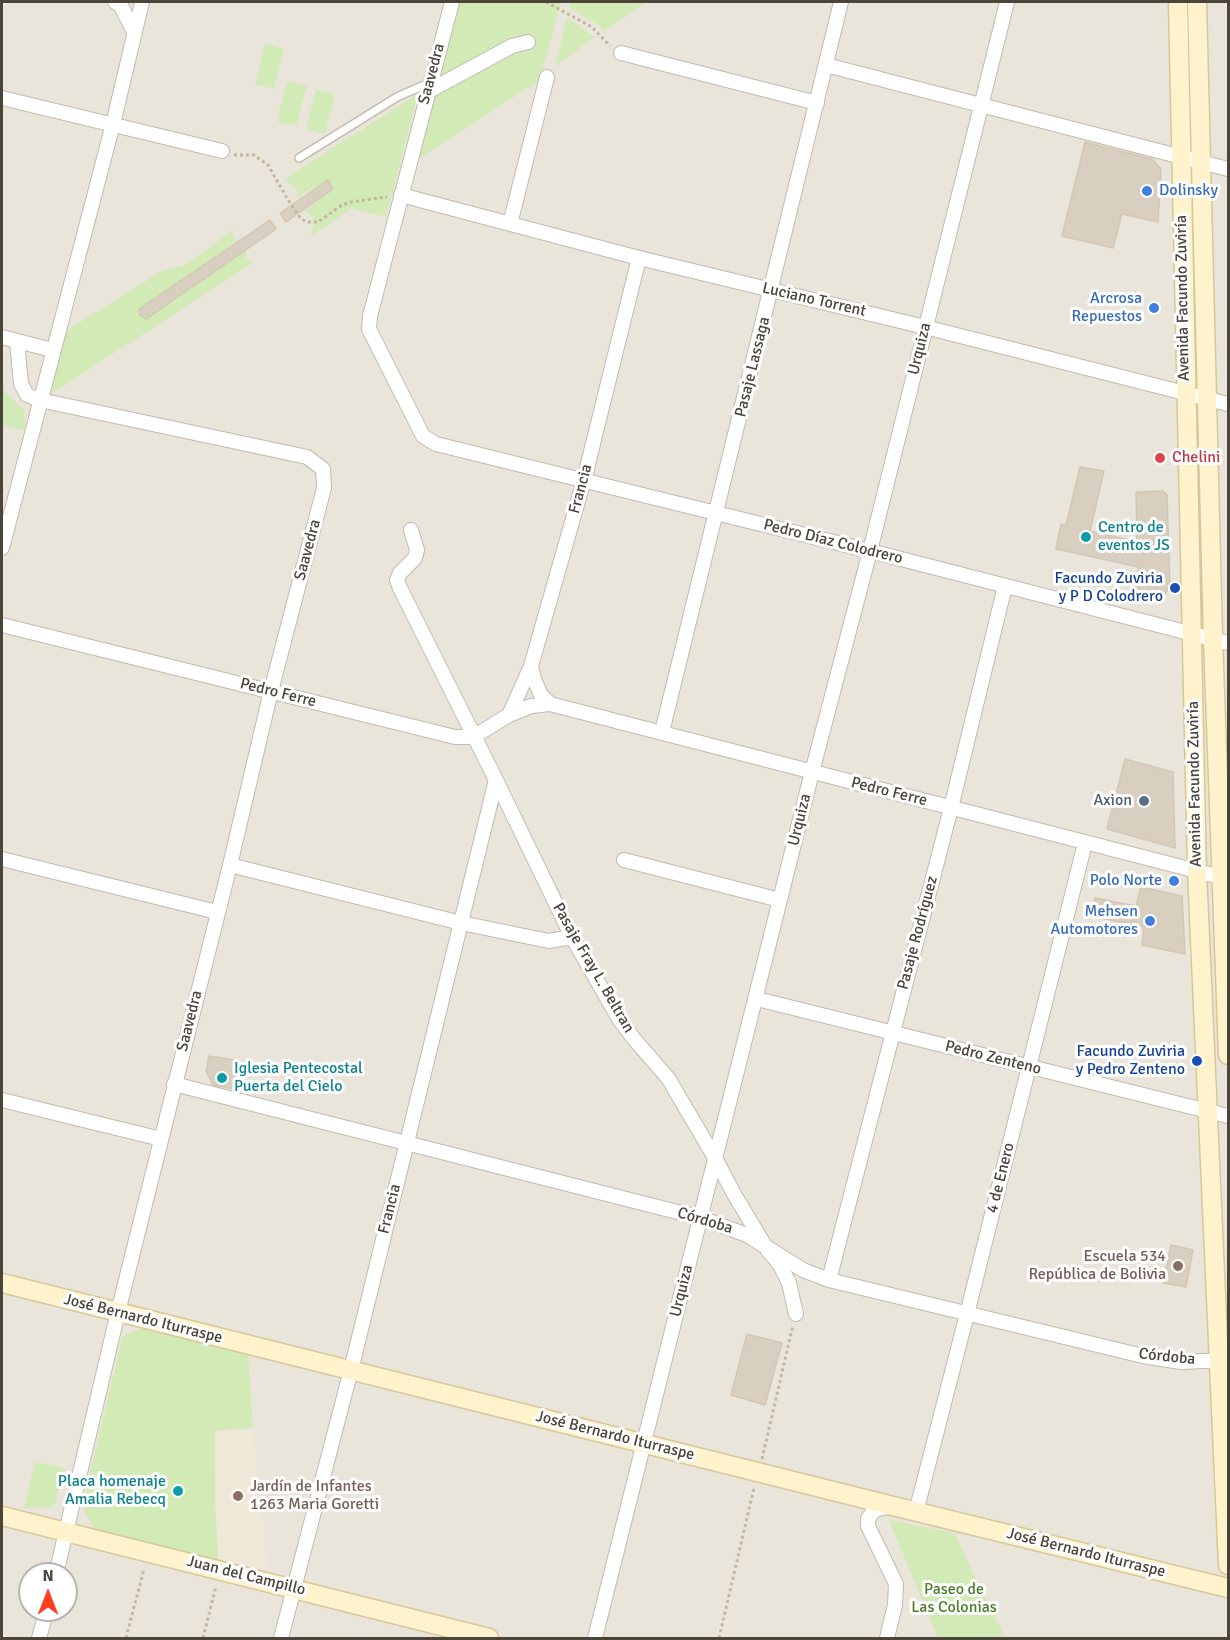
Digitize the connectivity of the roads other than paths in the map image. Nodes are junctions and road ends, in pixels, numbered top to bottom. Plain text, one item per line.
1 (115, 2) edge
2 (142, 2) edge
3 (452, 2) edge
4 (841, 2) edge
5 (1007, 2) edge
6 (1178, 2) edge
7 (1197, 2) edge
8 (134, 32) junction
9 (528, 42) dead end
10 (621, 53) road end
11 (826, 65) junction
12 (547, 77) dead end
13 (429, 87) junction
14 (2, 98) edge
15 (817, 103) junction
16 (981, 105) junction
17 (113, 124) junction
18 (222, 151) road end
19 (1181, 157) junction
20 (299, 158) dead end
21 (1200, 162) junction
22 (1228, 169) edge
23 (401, 195) junction
24 (510, 224) junction
25 (639, 258) junction
26 (771, 290) junction
27 (925, 327) junction
28 (2, 338) edge
29 (17, 341) junction
30 (52, 350) junction
31 (1185, 394) junction
32 (40, 399) junction
33 (1207, 399) junction
34 (1228, 404) edge
35 (436, 444) joint
36 (584, 480) junction
37 (717, 513) junction
38 (411, 530) dead end
39 (2, 548) edge
40 (870, 551) junction
41 (1005, 586) junction
42 (2, 625) edge
43 (1192, 634) junction
44 (1221, 641) edge
45 (531, 666) junction
46 (271, 692) junction
47 (550, 704) junction
48 (509, 715) junction
49 (662, 732) junction
50 (473, 737) junction
51 (812, 772) junction
52 (496, 780) junction
53 (951, 808) junction
54 (1085, 843) junction
55 (2, 859) edge
56 (624, 860) dead end
57 (230, 865) junction
58 (1197, 871) junction
59 (1225, 878) edge
60 (780, 900) junction
61 (218, 912) junction
62 (461, 923) junction
63 (572, 937) junction
64 (757, 999) junction
65 (892, 1033) junction
66 (1228, 1055) edge
67 (1028, 1066) junction
68 (174, 1084) junction
69 (2, 1100) edge
70 (1209, 1110) junction
71 (1228, 1116) edge
72 (161, 1139) junction
73 (406, 1143) junction
74 (715, 1158) junction
75 (700, 1218) junction
76 (767, 1249) junction
77 (829, 1280) junction
78 (2, 1283) edge
79 (118, 1312) junction
80 (796, 1314) road end
81 (967, 1314) junction
82 (1224, 1360) edge
83 (351, 1370) junction
84 (645, 1444) junction
85 (893, 1506) junction
86 (915, 1512) junction
87 (2, 1516) edge
88 (67, 1533) junction
89 (59, 1562) edge
90 (1228, 1565) edge
91 (293, 1588) junction
92 (1228, 1588) edge
93 (44, 1622) edge
94 (39, 1638) edge
95 (281, 1638) edge
96 (489, 1638) edge
97 (595, 1638) edge
98 (887, 1638) edge

1 - 8 street
2 - 8 street
3 - 13 street, Saavedra
4 - 11 street, Pasaje Lassaga
5 - 16 street, Urquiza
6 - 19 main road, Avenida Facundo Zuviría
7 - 21 main road, Avenida Facundo Zuviría
8 - 17 street
9 - 13 street
10 - 15 street
11 - 15 street, Pasaje Lassaga
11 - 16 street
12 - 24 street
13 - 20 lane
13 - 23 street, Saavedra
14 - 17 street
15 - 26 street, Pasaje Lassaga
16 - 19 street
16 - 27 street, Urquiza
17 - 18 street
17 - 30 street
19 - 21 street
19 - 31 main road, Avenida Facundo Zuviría
21 - 22 street
21 - 33 main road, Avenida Facundo Zuviría
23 - 24 street, Luciano Torrent
23 - 35 street, Saavedra
24 - 25 street, Luciano Torrent
25 - 26 street, Luciano Torrent
25 - 36 street, Francia
26 - 27 street, Luciano Torrent
26 - 37 street, Pasaje Lassaga
27 - 31 street, Luciano Torrent
27 - 40 street, Urquiza
28 - 29 street
29 - 30 street
29 - 32 street
30 - 32 street
31 - 33 street, Luciano Torrent
31 - 43 main road, Avenida Facundo Zuviría
32 - 39 street
32 - 46 street, Saavedra
33 - 34 street, Luciano Torrent
33 - 44 main road, Avenida Facundo Zuviría
35 - 36 street, Pedro Díaz Colodrero
36 - 37 street, Pedro Díaz Colodrero
36 - 45 street, Francia
37 - 40 street, Pedro Díaz Colodrero
37 - 49 street, Pasaje Lassaga
38 - 50 street, Pasaje Fray L. Beltran
40 - 41 street, Pedro Díaz Colodrero
40 - 51 street, Urquiza
41 - 43 street, Pedro Díaz Colodrero
41 - 53 street, Pasaje Rodríguez
42 - 46 street, Pedro Ferre
43 - 44 street, Pedro Díaz Colodrero
43 - 58 main road, Avenida Facundo Zuviría
44 - 59 main road, Avenida Facundo Zuviría
45 - 47 street
45 - 48 street, Francia
46 - 50 street, Pedro Ferre
46 - 57 street, Saavedra
47 - 48 street, Pedro Ferre
47 - 49 street, Pedro Ferre
48 - 50 street, Pedro Ferre
49 - 51 street, Pedro Ferre
50 - 52 street, Pasaje Fray L. Beltran
51 - 53 street, Pedro Ferre
51 - 60 street, Urquiza
52 - 62 street, Francia
52 - 63 street, Pasaje Fray L. Beltran
53 - 54 street, Pedro Ferre
53 - 65 street, Pasaje Rodríguez
54 - 58 street, Pedro Ferre
54 - 67 street, 4 de Enero
55 - 61 street
56 - 60 street
57 - 61 street, Saavedra
57 - 62 street
58 - 59 street, Pedro Ferre
58 - 70 main road, Avenida Facundo Zuviría
59 - 66 main road, Avenida Facundo Zuviría
60 - 64 street, Urquiza
61 - 68 street, Saavedra
62 - 63 street
62 - 73 street, Francia
63 - 74 street, Pasaje Fray L. Beltran
64 - 65 street, Pedro Zenteno
64 - 74 street, Urquiza
65 - 67 street, Pedro Zenteno
65 - 77 street, Pasaje Rodríguez
67 - 70 street, Pedro Zenteno
67 - 81 street, 4 de Enero
68 - 72 street, Saavedra
68 - 73 street, Córdoba
69 - 72 street
70 - 71 street, Pedro Zenteno
70 - 82 main road, Avenida Facundo Zuviría
72 - 79 street, Saavedra
73 - 75 street, Córdoba
73 - 83 street, Francia
74 - 75 street, Urquiza
74 - 76 street, Pasaje Fray L. Beltran
75 - 76 street, Córdoba
75 - 84 street, Urquiza
76 - 77 street, Córdoba
76 - 80 street, Pasaje Fray L. Beltran
77 - 81 street, Córdoba
78 - 79 main road, José Bernardo Iturraspe
79 - 83 main road, José Bernardo Iturraspe
79 - 88 street, Saavedra
81 - 82 street, Córdoba
81 - 86 street, 4 de Enero
82 - 90 main road, Avenida Facundo Zuviría
83 - 84 main road, José Bernardo Iturraspe
83 - 91 street, Francia
84 - 85 main road, José Bernardo Iturraspe
84 - 97 street, Urquiza
85 - 86 main road, José Bernardo Iturraspe
85 - 98 street
86 - 92 main road, José Bernardo Iturraspe
87 - 88 main road, Juan del Campillo
88 - 89 street, Saavedra
88 - 91 main road, Juan del Campillo
91 - 95 street, Francia
91 - 96 main road, Juan del Campillo
93 - 94 street

